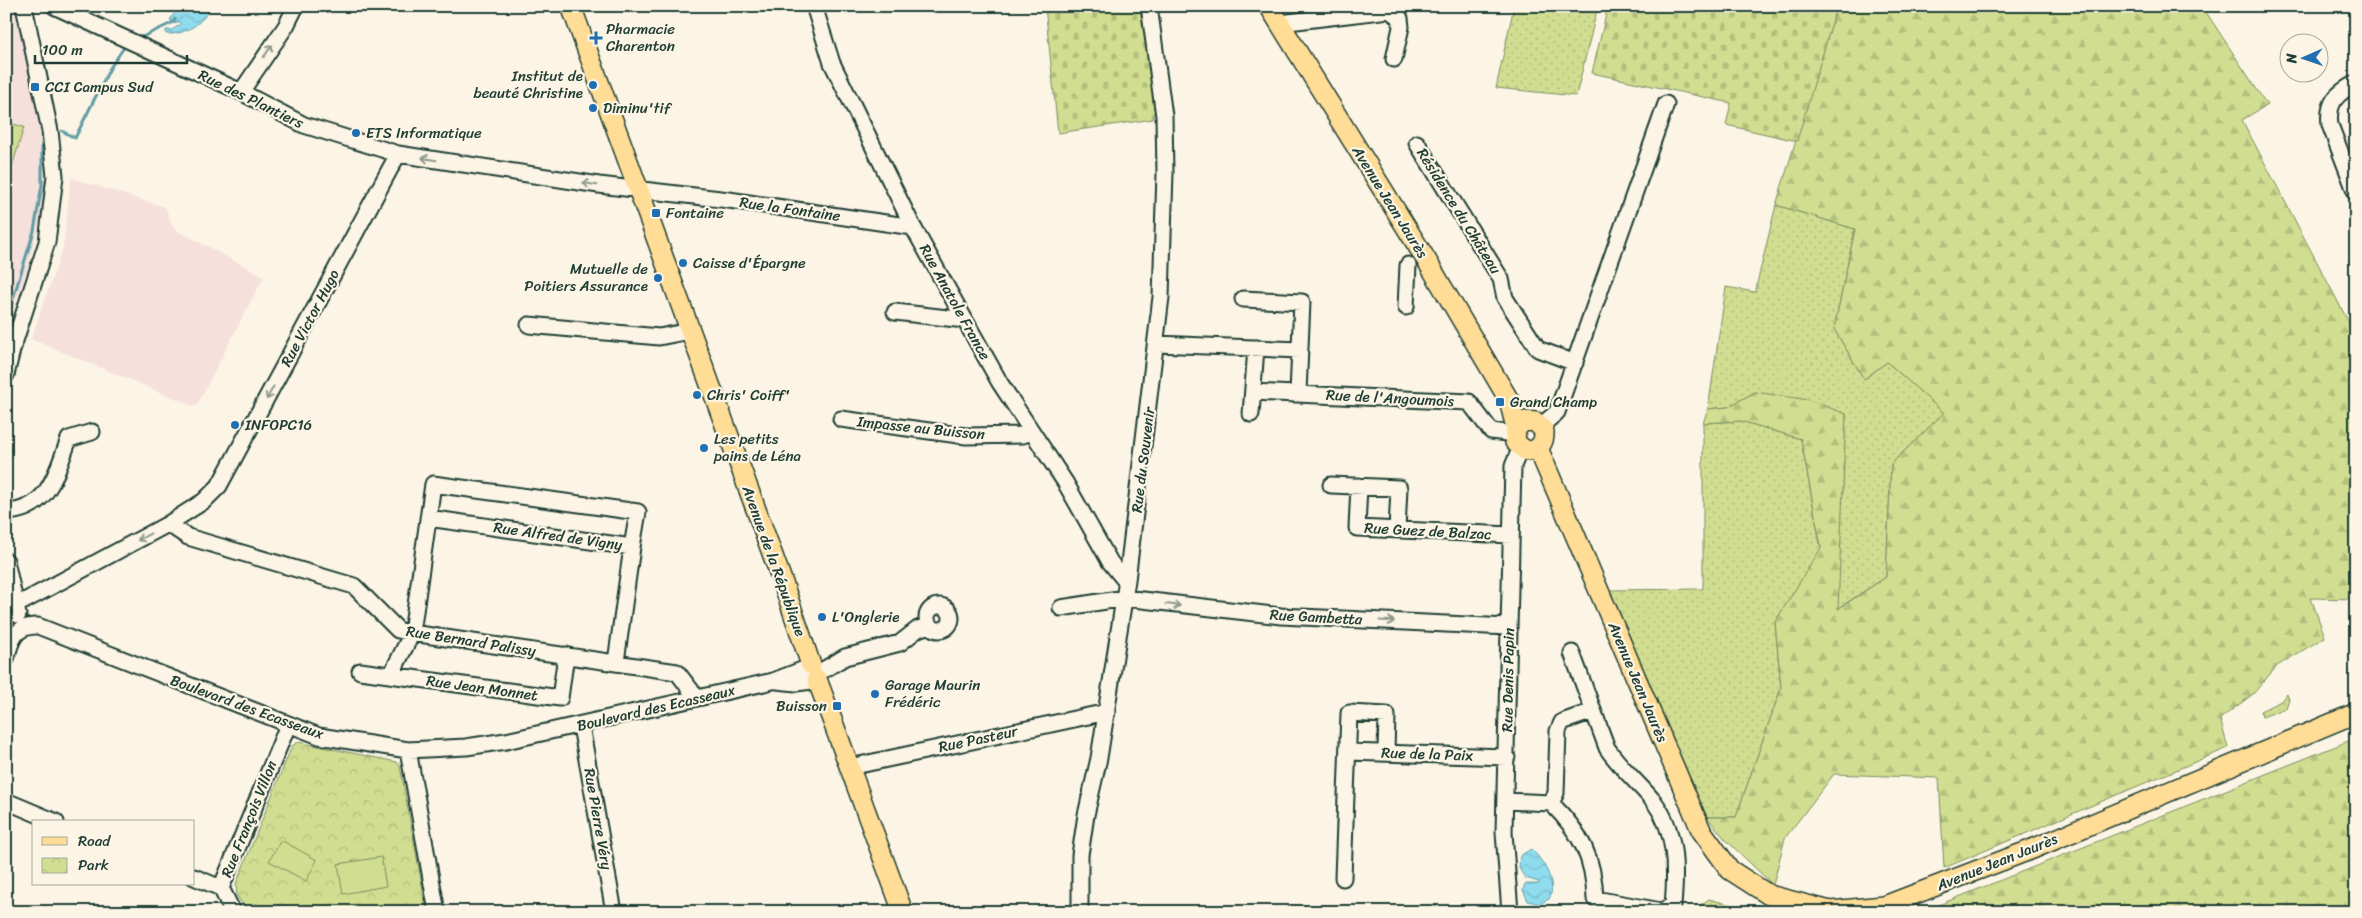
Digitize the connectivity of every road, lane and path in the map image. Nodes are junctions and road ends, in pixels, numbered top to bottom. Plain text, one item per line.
1 (24, 6) edge
2 (54, 6) edge
3 (296, 6) edge
4 (570, 6) edge
5 (814, 6) edge
6 (1148, 6) edge
7 (1269, 6) edge
8 (1280, 23) junction
9 (1394, 59) dead end
10 (2356, 83) edge
11 (241, 92) junction
12 (1666, 104) dead end
13 (1417, 142) dead end
14 (398, 154) junction
15 (638, 189) junction
16 (2356, 193) edge
17 (913, 227) junction
18 (1408, 265) dead end
19 (1243, 299) dead end
20 (1406, 306) dead end
21 (895, 312) dead end
22 (964, 320) junction
23 (529, 325) dead end
24 (690, 331) junction
25 (1157, 344) junction
26 (1256, 348) junction
27 (1299, 350) junction
28 (1575, 363) junction
29 (6, 375) edge
30 (1253, 392) junction
31 (1298, 393) junction
32 (1251, 414) dead end
33 (841, 420) dead end
34 (92, 432) dead end
35 (1030, 432) junction
36 (1526, 434) junction
37 (1331, 484) dead end
38 (1359, 486) junction
39 (6, 512) edge
40 (428, 518) junction
41 (168, 524) junction
42 (1397, 530) junction
43 (1511, 535) junction
44 (632, 547) junction
45 (6, 561) edge
46 (1128, 580) junction
47 (1125, 598) junction
48 (15, 606) junction
49 (1061, 608) dead end
50 (929, 625) dead end
51 (1508, 627) junction
52 (22, 628) junction
53 (412, 634) junction
54 (1572, 653) dead end
55 (566, 655) junction
56 (6, 658) edge
57 (616, 662) junction
58 (360, 671) dead end
59 (813, 673) junction
60 (391, 675) junction
61 (697, 698) junction
62 (1593, 711) junction
63 (1107, 712) junction
64 (2356, 713) edge
65 (288, 725) junction
66 (581, 726) junction
67 (408, 750) junction
68 (1348, 752) junction
69 (1386, 752) junction
70 (1507, 756) junction
71 (850, 766) junction
72 (6, 801) edge
73 (1505, 801) junction
74 (1552, 803) junction
75 (51, 820) edge
76 (195, 877) edge
77 (1343, 878) dead end
78 (221, 888) junction
79 (233, 912) edge
80 (437, 912) edge
81 (614, 912) edge
82 (903, 912) edge
83 (1080, 912) edge
84 (1510, 912) edge

1 - 29 street
2 - 11 street, Rue des Plantiers
11 -> 3 street
4 - 15 main road, Avenue de la République
5 - 17 street, Rue Anatole France
6 - 25 street, Rue du Souvenir
7 - 8 main road, Avenue Jean Jaurès
8 - 9 street
8 - 36 main road, Avenue Jean Jaurès
10 - 16 street
11 - 14 street, Rue des Plantiers
12 - 28 street
13 - 28 street, Résidence du Château
15 -> 14 street
14 -> 41 street, Rue Victor Hugo
15 - 17 street, Rue la Fontaine
15 - 24 main road, Avenue de la République
17 - 22 street, Rue Anatole France
18 - 20 street
19 - 27 street
21 - 22 street
22 - 35 street, Rue Anatole France
23 - 24 street
24 - 59 main road, Avenue de la République
25 - 26 street
25 - 46 street, Rue du Souvenir
26 - 27 street
26 - 30 street
27 - 31 street
28 - 36 street
30 - 31 street, Rue de l'Angoumois
30 - 32 street
31 - 36 street, Rue de l'Angoumois
33 - 35 street, Impasse au Buisson
34 - 39 street
35 - 46 street, Rue Anatole France
36 - 43 street, Rue Denis Papin
36 - 64 main road, Avenue Jean Jaurès
37 - 38 street
38 - 42 street
38 - 42 street, Rue Guez de Balzac
40 - 44 street, Rue Alfred de Vigny
40 - 44 street
40 - 53 street
41 -> 48 street, Rue Victor Hugo
41 - 53 street, Rue Bernard Palissy
42 - 43 street, Rue Guez de Balzac
43 - 51 street, Rue Denis Papin
44 - 57 street, Rue Alfred de Vigny
45 - 48 street
46 - 47 street, Rue du Souvenir
47 - 49 street, Rue Gambetta
47 -> 51 street, Rue Gambetta
47 - 63 street, Rue du Souvenir
48 - 52 street
50 - 59 street, Boulevard des Ecasseaux
51 - 70 street, Rue Denis Papin
52 - 56 street
52 - 65 street, Boulevard des Ecasseaux
53 - 55 street, Rue Bernard Palissy
53 - 60 street
54 - 62 street
55 - 57 street, Rue Bernard Palissy
55 - 60 street, Rue Jean Monnet
57 - 61 street, Rue Bernard Palissy
58 - 60 street, Rue Jean Monnet
59 - 61 street, Boulevard des Ecasseaux
59 - 71 main road, Avenue de la République
61 - 66 street, Boulevard des Ecasseaux
62 - 74 street
62 - 74 street
63 - 71 street, Rue Pasteur
63 - 83 street, Rue du Souvenir
65 - 67 street, Boulevard des Ecasseaux
65 - 78 street, Rue François Villon
66 - 67 street, Boulevard des Ecasseaux
66 - 81 street, Rue Pierre Véry
67 - 80 street
68 - 69 street, Rue de la Paix
68 - 69 street
68 - 77 street
69 - 70 street, Rue de la Paix
70 - 73 street, Rue Denis Papin
71 - 82 main road, Avenue de la République
72 - 75 street
73 - 74 street
73 - 84 street, Rue Denis Papin
76 - 78 street
78 - 79 street, Rue François Villon

